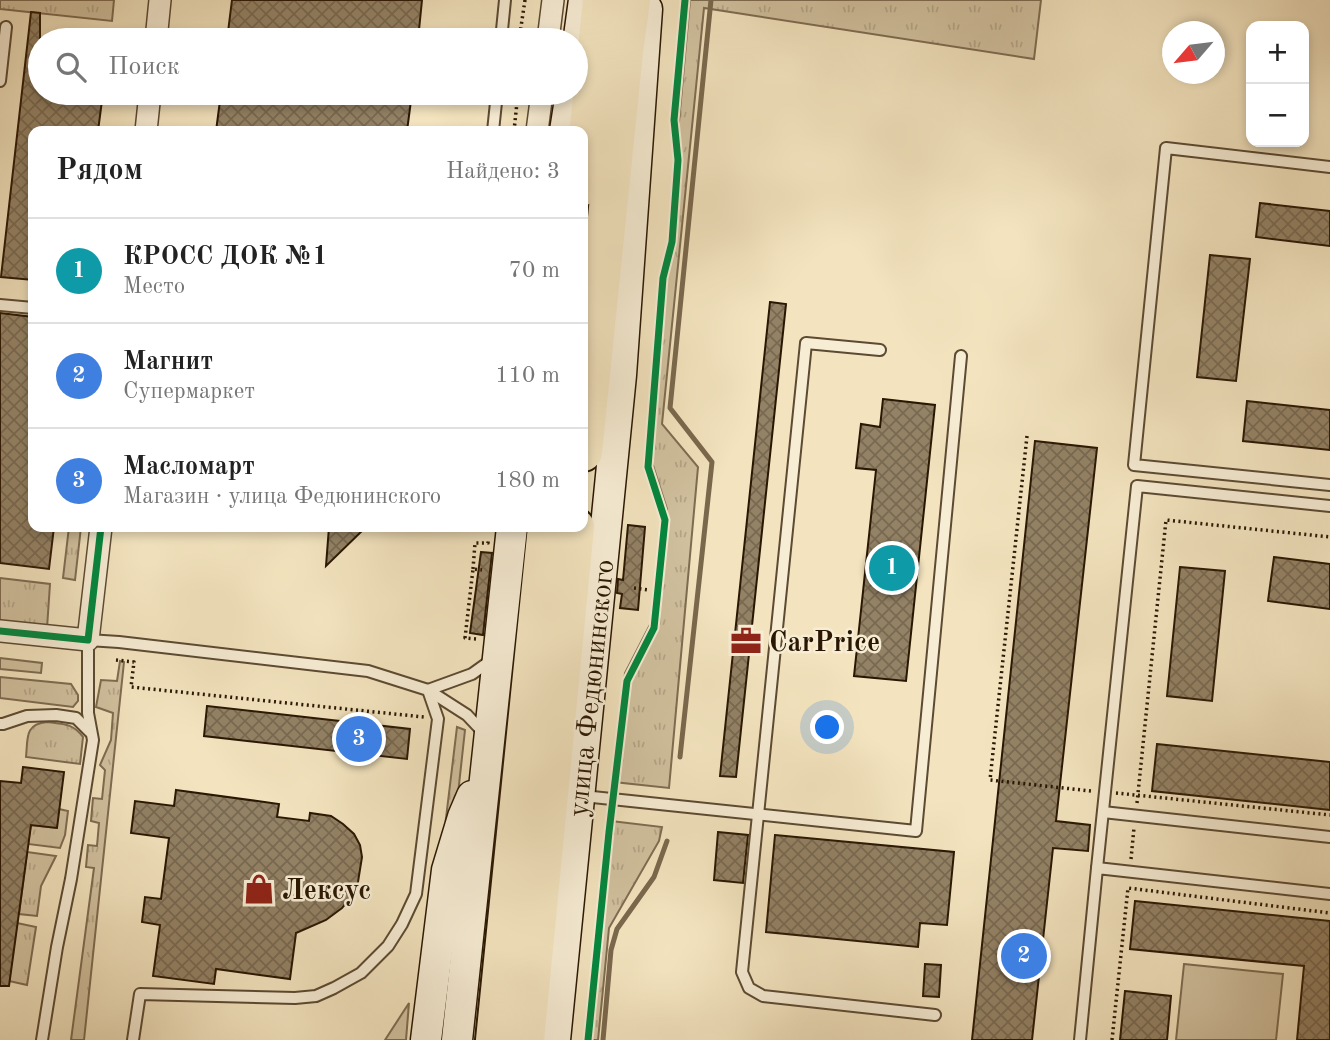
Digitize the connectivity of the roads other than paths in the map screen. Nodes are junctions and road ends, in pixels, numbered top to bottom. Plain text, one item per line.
1 (160, 0) edge
2 (505, 0) edge
3 (553, 0) edge
4 (584, 0) edge
5 (602, 0) edge
6 (631, 0) edge
7 (648, 0) edge
8 (6, 27) dead end
9 (157, 28) edge
10 (503, 28) edge
11 (550, 28) edge
12 (580, 28) edge
13 (0, 81) edge
14 (149, 105) edge
15 (496, 105) edge
16 (540, 105) edge
17 (569, 105) edge
18 (147, 126) edge
19 (494, 126) edge
20 (538, 126) edge
21 (566, 126) edge
22 (588, 137) edge
23 (1330, 167) edge
24 (0, 304) edge
25 (28, 307) edge
26 (880, 350) dead end
27 (961, 356) dead end
28 (588, 403) edge
29 (1330, 485) edge
30 (1330, 506) edge
31 (100, 532) edge
32 (500, 532) edge
33 (547, 532) edge
34 (574, 532) edge
35 (0, 631) edge
36 (88, 640) junction
37 (499, 655) junction
38 (428, 690) junction
39 (0, 724) edge
40 (90, 732) junction
41 (488, 751) junction
42 (580, 796) junction
43 (1103, 813) junction
44 (758, 814) junction
45 (1330, 837) edge
46 (1097, 868) junction
47 (1330, 894) edge
48 (935, 1015) dead end
49 (511, 1026) edge
50 (41, 1040) edge
51 (133, 1040) edge
52 (426, 1040) edge
53 (457, 1040) edge
54 (555, 1040) edge
55 (1080, 1040) edge

1 - 9 street
2 - 10 lane
3 - 11 street
4 - 12 main road
5 - 22 highway
6 - 28 highway
7 - 42 main road, улица Федюнинского
8 - 13 lane
14 - 18 street
15 - 19 lane
16 - 20 street
17 - 21 main road
23 - 29 lane
24 - 25 lane
26 - 44 lane
27 - 44 lane
30 - 43 lane
31 - 36 street
32 - 37 main road
33 - 49 highway, улица Федюнинского
34 - 49 highway, улица Федюнинского
35 - 36 street
36 - 38 lane
36 - 40 lane
37 - 38 lane
37 - 41 main road
38 - 41 lane
38 - 51 lane
39 - 40 lane
40 - 50 lane
41 - 52 main road
41 - 53 main road
42 - 44 lane
42 - 54 main road, улица Федюнинского
43 - 45 lane
43 - 46 lane
44 - 48 lane
46 - 47 lane
46 - 55 lane

